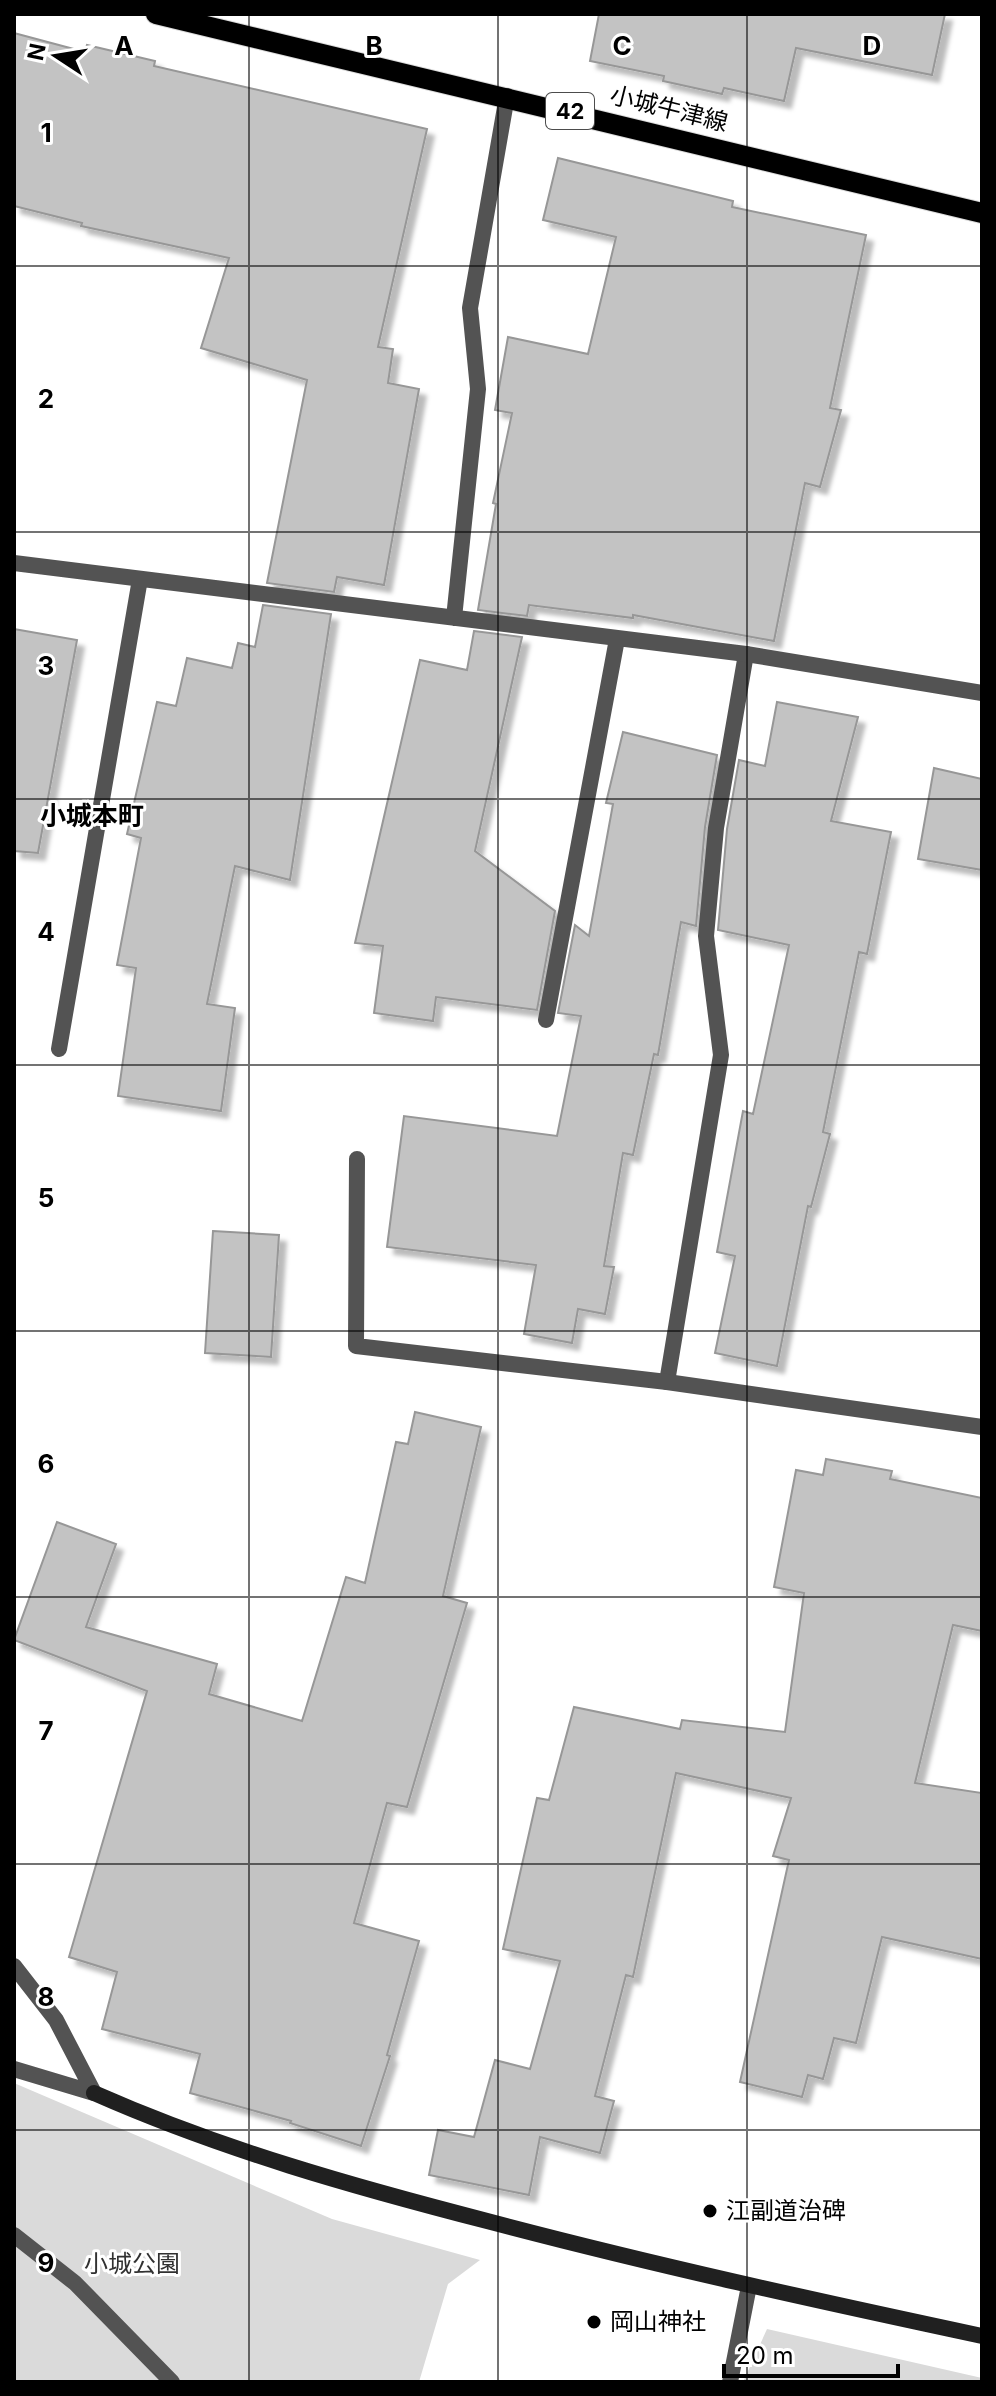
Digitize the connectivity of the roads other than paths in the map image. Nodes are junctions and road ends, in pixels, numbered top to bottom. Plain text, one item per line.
1 (156, 14) edge
2 (507, 96) junction
3 (982, 213) edge
4 (14, 563) edge
5 (140, 579) junction
6 (454, 618) junction
7 (617, 639) junction
8 (746, 654) junction
9 (982, 693) edge
10 (546, 1020) dead end
11 (59, 1049) dead end
12 (357, 1159) dead end
13 (667, 1382) junction
14 (982, 1427) edge
15 (14, 1966) edge
16 (14, 2069) edge
17 (94, 2093) junction
18 (14, 2235) edge
19 (749, 2286) junction
20 (982, 2336) edge
21 (172, 2382) edge
22 (730, 2382) edge

1 - 2 main road, 小城牛津線 / 42
2 - 3 main road, 小城牛津線 / 42
2 - 6 street
4 - 5 street
5 - 6 street
5 - 11 street
6 - 7 street
7 - 8 street
7 - 10 street
8 - 9 street
8 - 13 street
12 - 13 street
13 - 14 street
15 - 17 street
16 - 17 street
17 - 19 street
18 - 21 street
19 - 20 street
19 - 22 street

